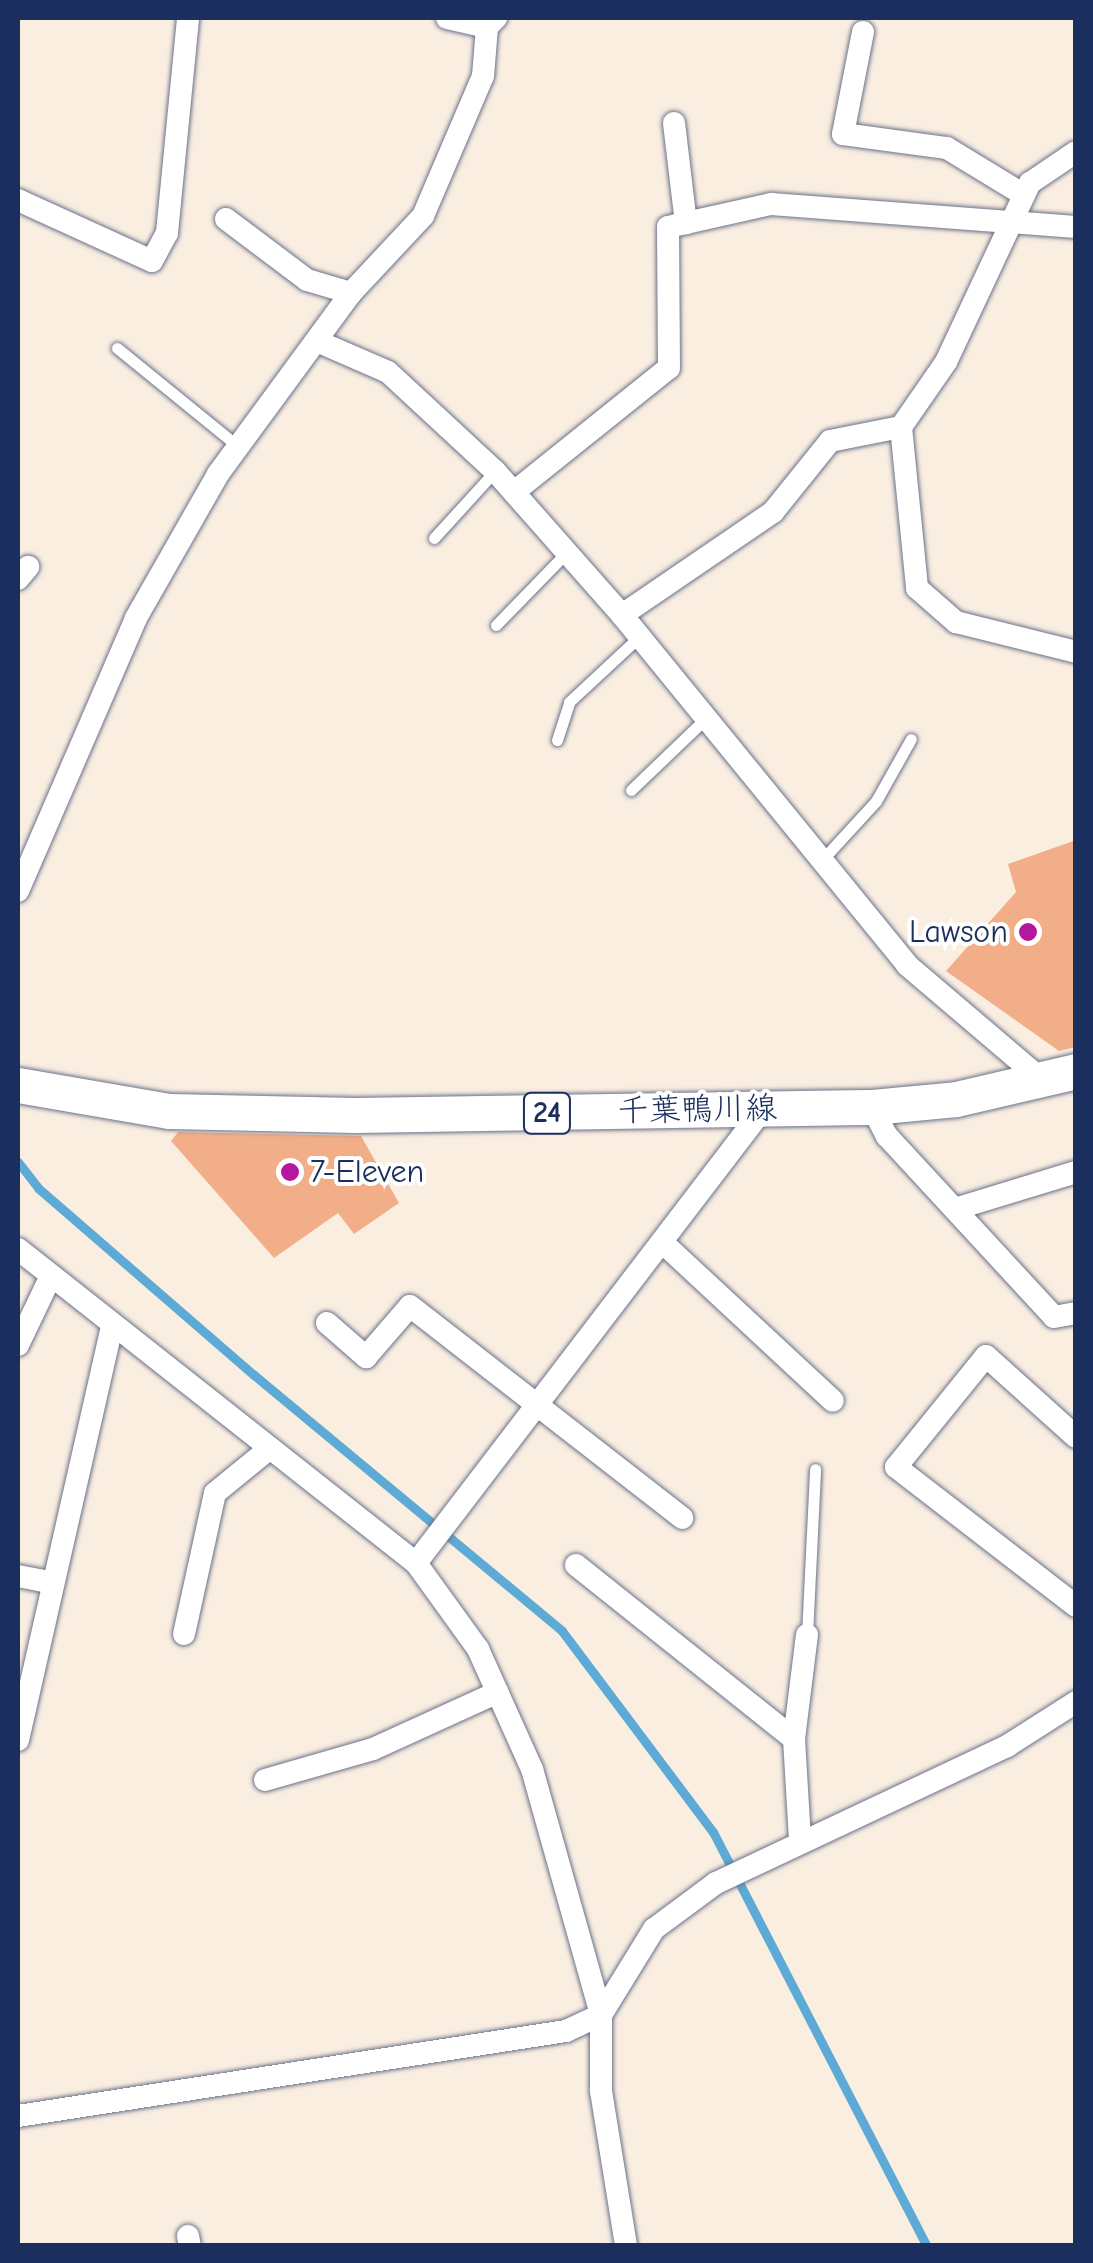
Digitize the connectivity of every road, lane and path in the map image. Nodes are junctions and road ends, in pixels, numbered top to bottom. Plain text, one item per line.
1 (188, 18) edge
2 (447, 18) edge
3 (492, 22) edge
4 (863, 32) dead end
5 (674, 123) dead end
6 (1076, 152) edge
7 (1024, 195) junction
8 (18, 200) edge
9 (226, 219) dead end
10 (1012, 220) junction
11 (686, 223) junction
12 (1076, 226) edge
13 (352, 293) junction
14 (319, 342) junction
15 (117, 348) dead end
16 (901, 427) junction
17 (239, 447) junction
18 (495, 471) junction
19 (514, 492) junction
20 (434, 538) dead end
21 (567, 552) junction
22 (622, 615) junction
23 (496, 625) dead end
24 (639, 636) junction
25 (1075, 651) edge
26 (706, 718) junction
27 (911, 739) dead end
28 (557, 740) dead end
29 (631, 790) dead end
30 (822, 860) junction
31 (18, 891) edge
32 (1059, 1075) edge
33 (18, 1085) edge
34 (872, 1106) junction
35 (764, 1109) junction
36 (1076, 1172) edge
37 (955, 1209) junction
38 (662, 1242) junction
39 (18, 1250) edge
40 (50, 1278) junction
41 (1076, 1313) edge
42 (327, 1323) dead end
43 (112, 1326) junction
44 (18, 1344) edge
45 (833, 1401) dead end
46 (537, 1405) junction
47 (1076, 1437) edge
48 (269, 1449) junction
49 (815, 1469) dead end
50 (682, 1518) dead end
51 (416, 1563) junction
52 (576, 1565) dead end
53 (18, 1576) edge
54 (53, 1583) junction
55 (1076, 1606) edge
56 (184, 1634) dead end
57 (807, 1635) joint
58 (498, 1692) junction
59 (1076, 1702) edge
60 (794, 1739) junction
61 (18, 1740) edge
62 (265, 1780) dead end
63 (800, 1840) junction
64 (600, 2015) junction
65 (18, 2116) edge
66 (626, 2246) edge

1 - 8 street
2 - 3 street
3 - 13 street
4 - 7 street
5 - 11 street
6 - 7 street
7 - 10 street
9 - 13 street
10 - 11 street
10 - 12 street
10 - 16 street
11 - 19 street
13 - 14 street
14 - 17 street
14 - 18 street
15 - 17 lane
16 - 22 street
16 - 25 street
17 - 31 street
18 - 19 street
18 - 20 lane
19 - 21 street
21 - 22 street
21 - 23 lane
22 - 24 street
24 - 26 street
24 - 28 lane
26 - 29 lane
26 - 30 street
27 - 30 lane
30 - 32 street
32 - 34 main road, 千葉鴨川線 / 24
33 - 35 main road, 千葉鴨川線 / 24
34 - 35 main road, 千葉鴨川線 / 24
34 - 37 street
35 - 38 street
36 - 37 street
37 - 41 street
38 - 45 street
38 - 46 street
39 - 40 street
40 - 43 street
40 - 44 street
42 - 46 street
43 - 48 street
43 - 54 street
46 - 50 street
46 - 51 street
47 - 55 street
48 - 51 street
48 - 56 street
49 - 57 lane
51 - 58 street
52 - 60 street
53 - 54 street
54 - 61 street
57 - 60 street
58 - 62 street
58 - 64 street
59 - 63 street
60 - 63 street
63 - 64 street
64 - 65 street
64 - 66 street

